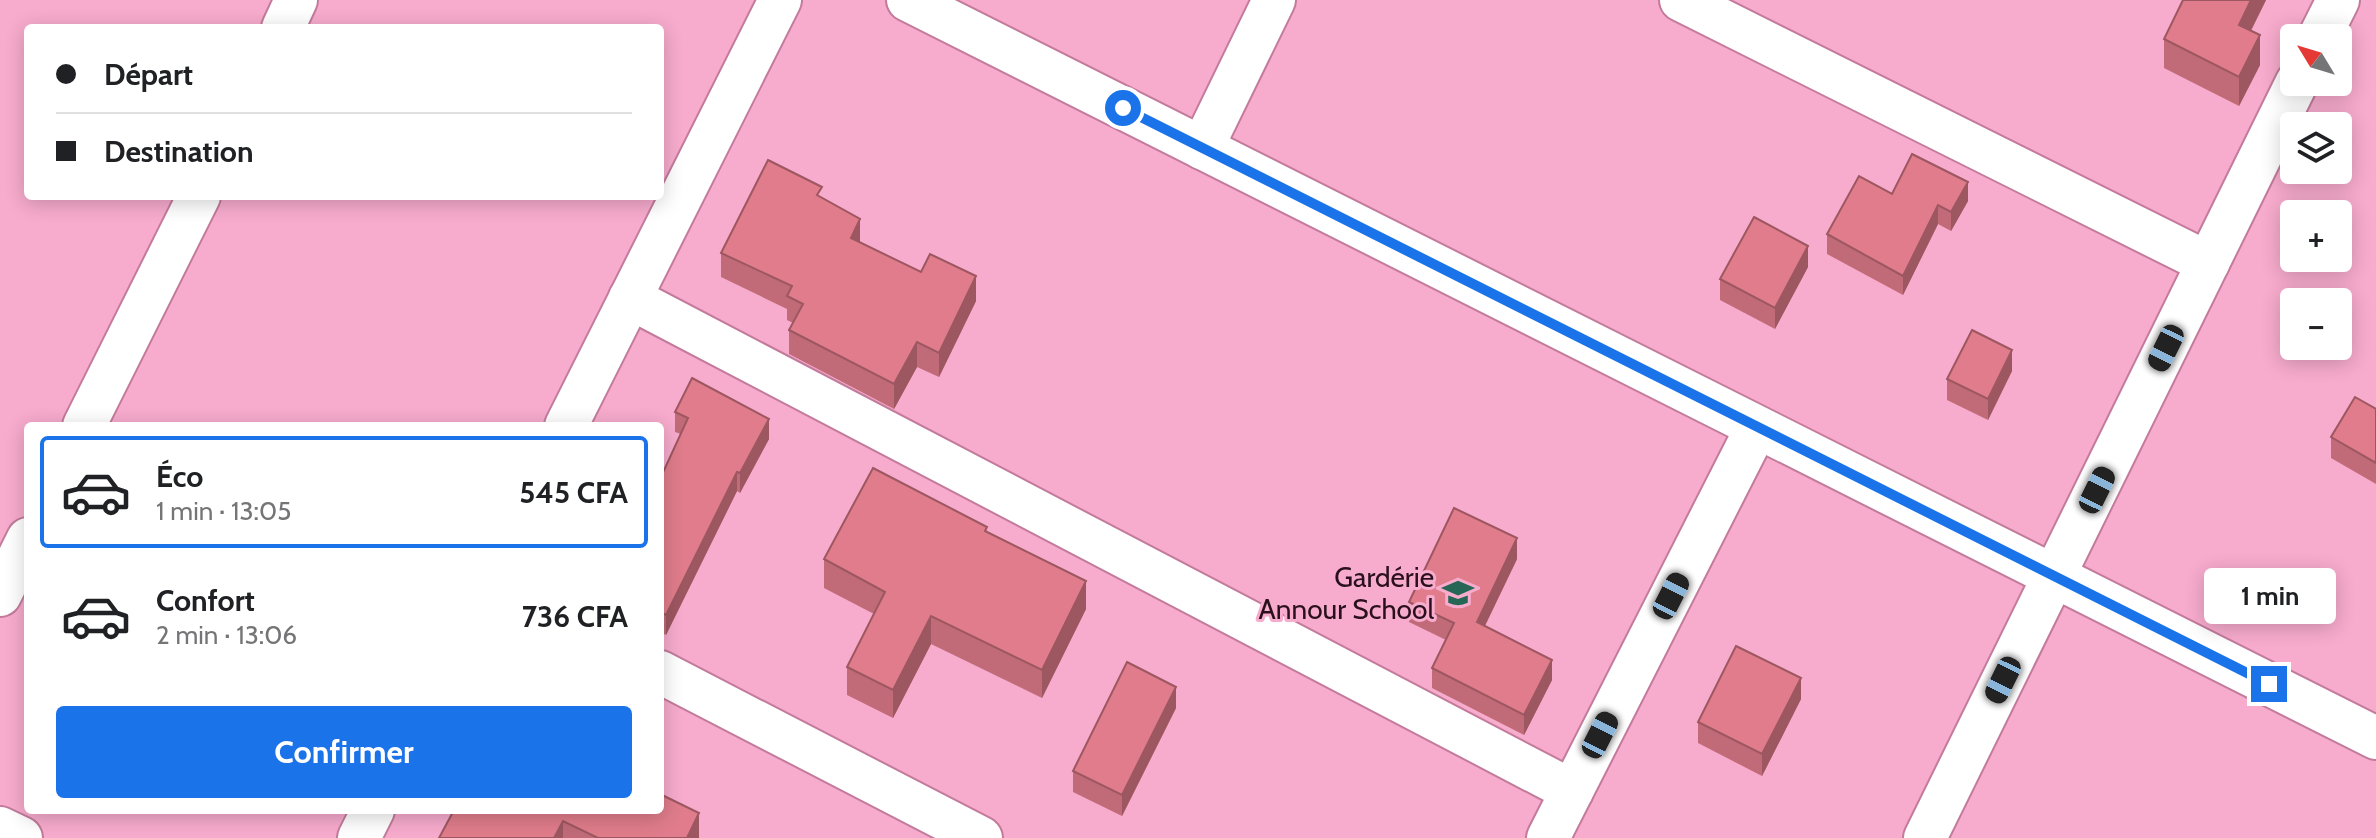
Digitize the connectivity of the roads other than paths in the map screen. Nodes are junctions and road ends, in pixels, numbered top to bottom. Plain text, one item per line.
1 (296, 0) edge
2 (780, 0) edge
3 (908, 0) edge
4 (1274, 0) edge
5 (1681, 0) edge
6 (2338, 0) edge
7 (285, 24) edge
8 (2326, 24) edge
9 (2290, 96) edge
10 (1202, 148) junction
11 (197, 200) edge
12 (2208, 263) junction
13 (630, 298) junction
14 (86, 422) edge
15 (568, 422) edge
16 (1756, 429) junction
17 (24, 547) edge
18 (2055, 575) junction
19 (0, 595) edge
20 (664, 674) edge
21 (2376, 738) edge
22 (1572, 791) junction
23 (371, 814) edge
24 (0, 828) edge
25 (21, 838) edge
26 (359, 838) edge
27 (981, 838) edge
28 (1548, 838) edge
29 (1925, 838) edge

1 - 7 street
2 - 13 street
3 - 10 street
4 - 10 street
5 - 12 street
6 - 8 street
9 - 12 street
10 - 16 street
11 - 14 street
12 - 18 street
13 - 15 street
13 - 22 street
16 - 18 street
16 - 22 street
17 - 19 street
18 - 21 street
18 - 29 street
20 - 27 street
22 - 28 street
23 - 26 street
24 - 25 street

